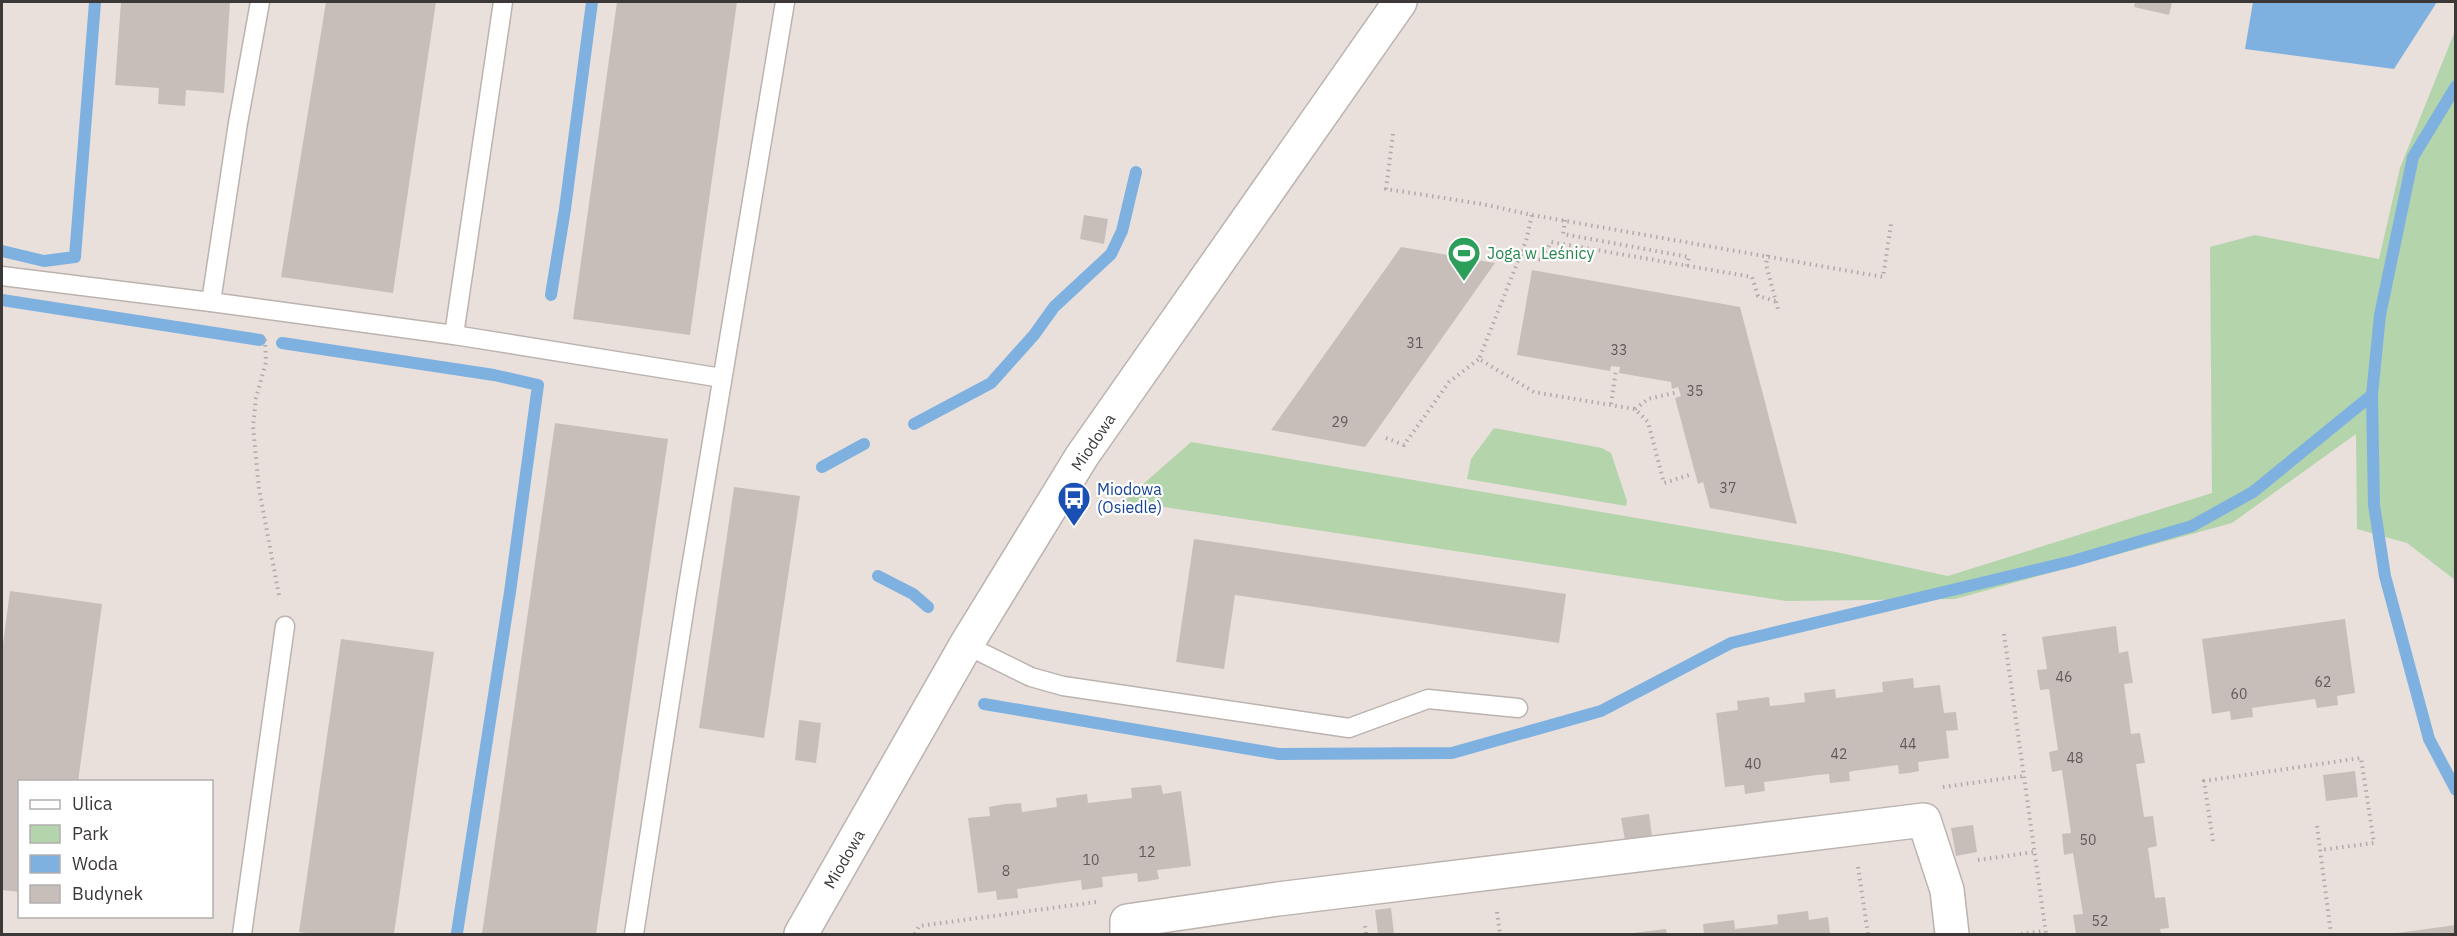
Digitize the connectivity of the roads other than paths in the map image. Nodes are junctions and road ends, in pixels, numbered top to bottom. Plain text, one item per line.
1 (260, 2) edge
2 (502, 2) edge
3 (785, 2) edge
4 (1400, 2) edge
5 (2, 276) edge
6 (211, 302) junction
7 (454, 335) junction
8 (722, 378) junction
9 (285, 626) road end
10 (966, 645) junction
11 (1518, 708) dead end
12 (242, 934) edge
13 (634, 934) edge
14 (801, 934) edge
15 (1127, 934) edge
16 (1952, 934) edge

1 - 6 lane
2 - 7 lane
3 - 8 lane
4 - 10 street, Miodowa
5 - 6 lane
6 - 7 lane
7 - 8 lane
8 - 13 lane
9 - 12 lane
10 - 11 lane
10 - 14 street, Miodowa
15 - 16 street

